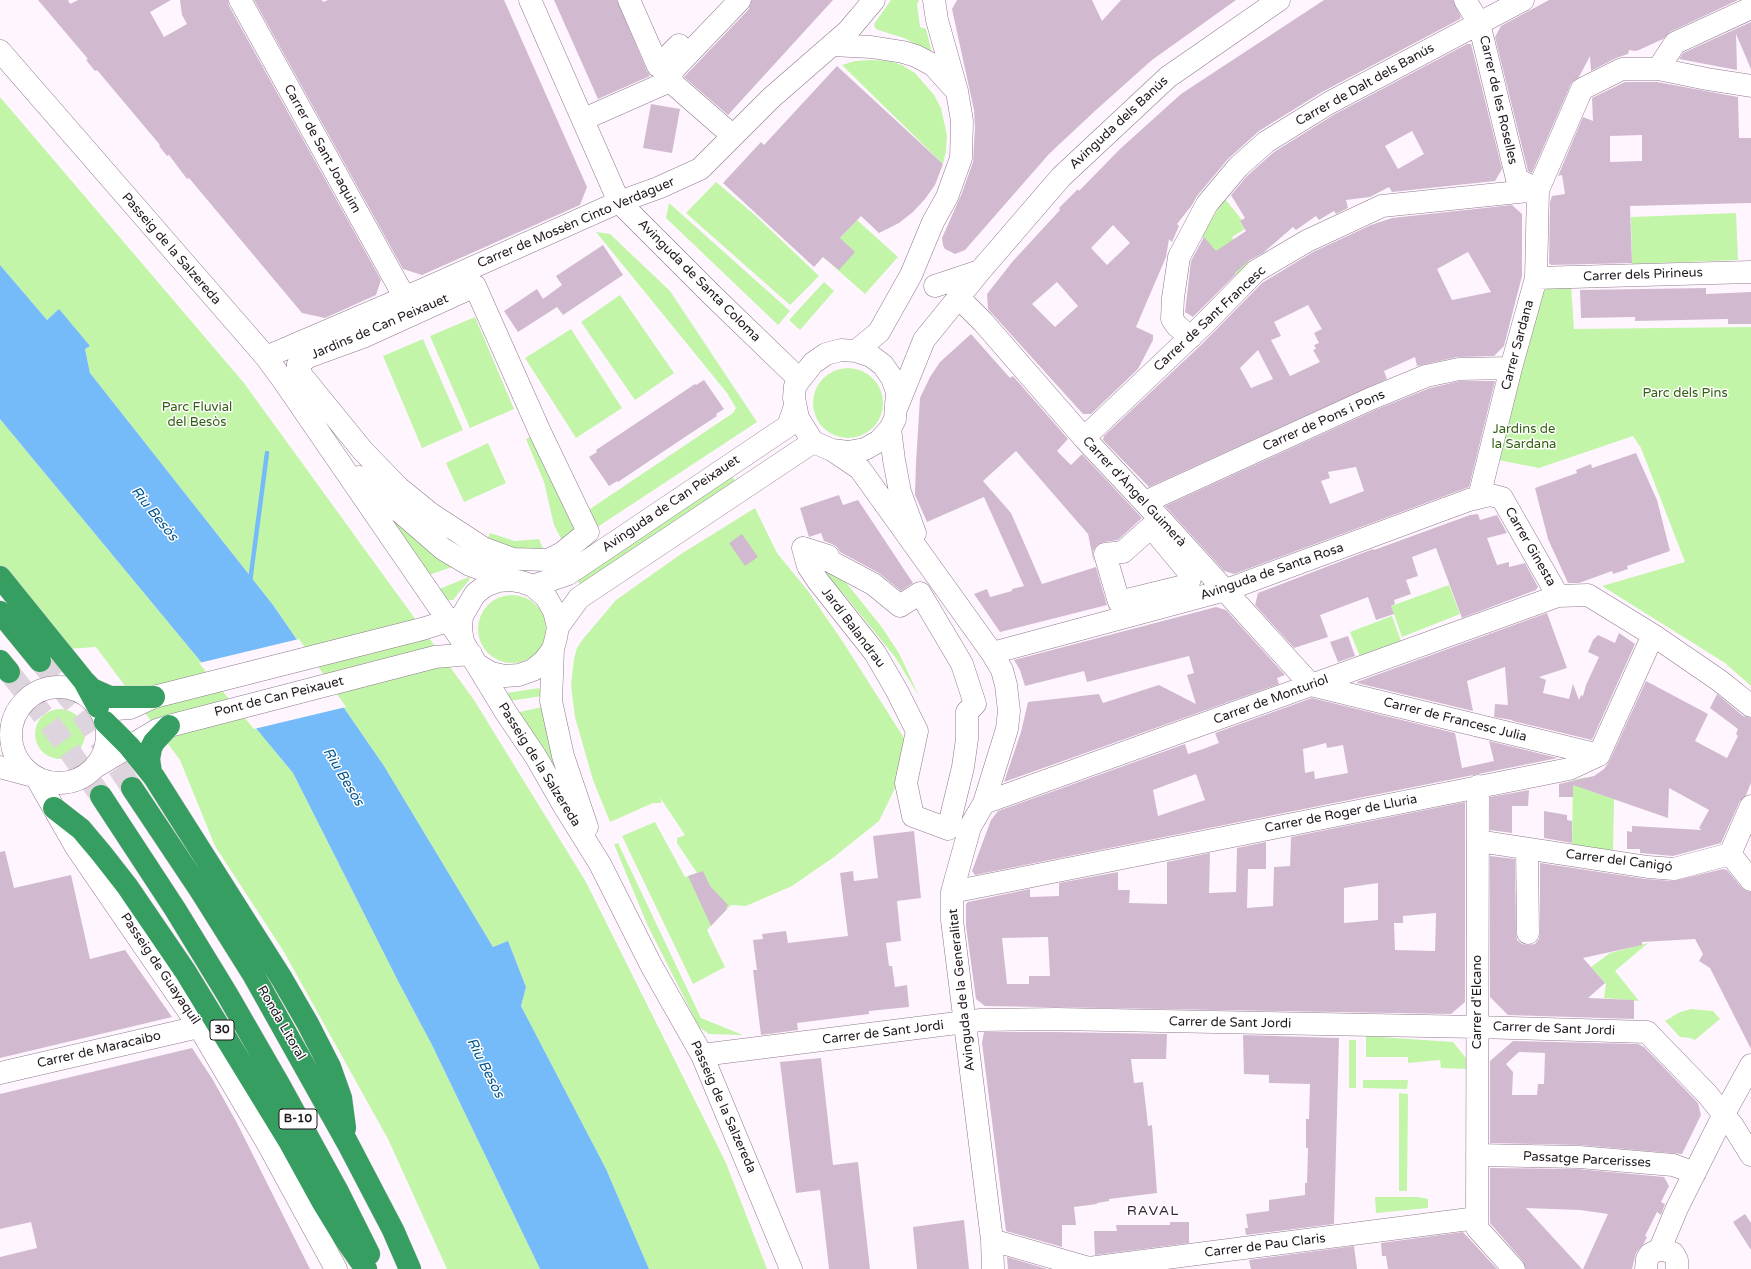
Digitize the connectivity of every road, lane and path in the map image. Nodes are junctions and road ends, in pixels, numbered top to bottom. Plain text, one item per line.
1 (240, 0) edge
2 (530, 0) edge
3 (629, 0) edge
4 (721, 0) edge
5 (740, 0) edge
6 (853, 0) edge
7 (874, 0) edge
8 (934, 0) edge
9 (1279, 0) edge
10 (1465, 0) edge
11 (1523, 0) edge
12 (1751, 8) edge
13 (1479, 23) junction
14 (848, 31) junction
15 (832, 45) junction
16 (0, 51) edge
17 (1658, 69) junction
18 (670, 81) junction
19 (1751, 86) edge
20 (957, 91) junction
21 (584, 119) junction
22 (733, 136) junction
23 (1538, 190) junction
24 (619, 202) junction
25 (980, 271) junction
26 (1751, 272) edge
27 (912, 275) junction
28 (1536, 278) junction
29 (935, 286) junction
30 (405, 298) junction
31 (959, 298) junction
32 (941, 320) junction
33 (1191, 337) junction
34 (856, 351) junction
35 (266, 357) junction
36 (1511, 368) junction
37 (799, 379) junction
38 (795, 406) junction
39 (897, 407) junction
40 (890, 429) junction
41 (1084, 438) junction
42 (813, 442) junction
43 (832, 450) junction
44 (334, 453) junction
45 (1479, 497) junction
46 (1145, 502) junction
47 (588, 532) joint
48 (922, 553) junction
49 (0, 577) edge
50 (510, 580) junction
51 (534, 586) junction
52 (1226, 590) junction
53 (920, 593) joint
54 (1558, 596) junction
55 (0, 612) edge
56 (455, 619) junction
57 (558, 627) junction
58 (1653, 635) junction
59 (553, 649) junction
60 (992, 653) junction
61 (471, 654) junction
62 (40, 661) tunnel mouth
63 (1311, 686) junction
64 (154, 697) joint
65 (26, 700) junction
66 (1751, 706) edge
67 (107, 709) junction
68 (0, 719) edge
69 (169, 726) joint
70 (0, 738) edge
71 (142, 753) junction
72 (1599, 755) junction
73 (8, 762) edge
74 (95, 767) junction
75 (36, 777) junction
76 (1478, 786) junction
77 (132, 788) tunnel mouth
78 (101, 796) tunnel mouth
79 (984, 803) junction
80 (1751, 806) edge
81 (54, 808) junction
82 (1478, 841) junction
83 (1527, 849) junction
84 (1730, 854) junction
85 (600, 864) junction
86 (1751, 880) edge
87 (952, 892) junction
88 (1528, 933) dead end
89 (965, 1022) junction
90 (198, 1025) junction
91 (1478, 1027) junction
92 (702, 1055) junction
93 (1751, 1065) edge
94 (0, 1073) edge
95 (1724, 1114) junction
96 (347, 1142) junction
97 (1477, 1155) junction
98 (1751, 1155) edge
99 (1695, 1173) junction
100 (1477, 1218) junction
101 (992, 1240) junction
102 (1660, 1249) junction
103 (336, 1269) edge
104 (366, 1269) edge
105 (377, 1269) edge
106 (410, 1269) edge
107 (791, 1269) edge
108 (993, 1269) edge
109 (1089, 1269) edge
110 (1514, 1269) edge
111 (1646, 1269) edge
112 (1677, 1269) edge

1 - 30 street, Carrer de Sant Joaquim
2 - 21 street, Avinguda de Santa Coloma
3 - 4 street
5 - 18 street
6 - 14 street
7 - 14 street, Carrer de Mossèn Cinto Verdaguer
8 - 20 street
9 - 25 street, Avinguda dels Banús
10 - 13 street, Carrer de les Roselles
11 - 13 street, Carrer de Dalt dels Banús
12 - 17 street
13 - 23 street, Carrer de les Roselles
13 - 33 street, Carrer de Dalt dels Banús
14 - 15 street, Carrer de Mossèn Cinto Verdaguer
15 - 20 street
15 - 22 street, Carrer de Mossèn Cinto Verdaguer
16 - 35 street, Passeig de la Salzereda
17 - 19 street
17 - 23 street
18 - 21 street
18 - 22 street
20 - 27 street
21 - 24 street, Avinguda de Santa Coloma
22 - 24 street, Carrer de Mossèn Cinto Verdaguer
23 - 28 street, Carrer Sardana
23 - 33 street, Carrer de Sant Francesc
24 - 30 street, Carrer de Mossèn Cinto Verdaguer
24 - 37 street, Avinguda de Santa Coloma
25 - 29 street
25 - 31 street, Avinguda dels Banús
26 - 28 street, Carrer dels Pirineus
27 - 29 street
27 - 34 street
28 - 36 street, Carrer Sardana
29 - 32 street
30 - 35 street, Carrer de Mossèn Cinto Verdaguer
31 - 32 street, Avinguda dels Banús
31 - 41 street, Carrer d'Àngel Guimerà
32 - 39 street, Avinguda dels Banús
33 - 41 street, Carrer de Sant Francesc
34 - 37 street
34 - 39 street
35 - 44 street, Passeig de la Salzereda
36 - 45 street, Carrer Sardana
36 - 46 street, Carrer de Pons i Pons
37 - 38 street
38 - 42 street
38 - 51 street, Avinguda de Can Peixauet
39 - 40 street
40 - 43 street
40 - 48 street, Avinguda de la Generalitat
41 - 46 street, Carrer d'Àngel Guimerà
42 - 43 street
42 - 57 street, Avinguda de Can Peixauet
43 - 48 street, Avinguda de la Generalitat
44 - 50 street, Passeig de la Salzereda
44 - 56 street, Passeig de la Salzereda
45 - 52 street, Avinguda de Santa Rosa
45 - 54 street, Carrer Ginesta
46 - 52 street, Carrer d'Àngel Guimerà
47 - 47 street, Jardins de Can Peixauet
48 - 60 street, Avinguda de la Generalitat
49 - 67 highway
50 - 51 street
50 - 56 street
51 - 57 street
52 - 60 street, Avinguda de Santa Rosa
52 - 63 street, Carrer d'Àngel Guimerà
53 - 53 street, Jardí Balandrau
54 - 58 street, Carrer de Monturiol
54 - 63 street, Carrer de Monturiol
55 - 62 highway
56 - 61 street
56 - 64 street
57 - 59 street
58 - 66 street, Carrer de Monturiol
58 - 72 street
59 - 61 street
59 - 85 street, Passeig de la Salzereda
60 - 79 street, Avinguda de la Generalitat
61 - 69 street, Pont de Can Peixauet
61 - 85 street, Passeig de la Salzereda
63 - 72 street, Carrer de Francesc Julia
63 - 79 street, Carrer de Monturiol
64 - 67 highway
65 - 67 street
65 - 68 street
65 - 73 street
67 - 71 highway
67 - 74 street
69 - 71 highway
70 - 73 street
71 - 74 street
71 - 96 highway
72 - 76 street, Carrer de Roger de Lluria
73 - 75 street
74 - 75 street
75 - 81 street, Passeig de Guayaquil
76 - 82 street, Carrer d'Elcano
76 - 87 street, Carrer de Roger de Lluria
77 - 96 highway, Ronda Litoral / B-10
78 - 105 highway, B-10
79 - 87 street, Avinguda de la Generalitat
80 - 84 street
81 - 90 street, Passeig de Guayaquil
81 - 104 highway, 30
82 - 83 street, Carrer del Canigó
82 - 91 street, Carrer d'Elcano
83 - 84 street, Carrer del Canigó
83 - 88 street
84 - 86 street
85 - 92 street, Passeig de la Salzereda
87 - 89 street, Avinguda de la Generalitat
89 - 91 street, Carrer de Sant Jordi
89 - 92 street, Carrer de Sant Jordi
89 - 101 street, Avinguda de la Generalitat
90 - 94 street, Carrer de Maracaibo
90 - 103 street, Passeig de Guayaquil
91 - 95 street, Carrer de Sant Jordi
91 - 97 street, Carrer d'Elcano
92 - 107 street, Passeig de la Salzereda
93 - 95 street
95 - 98 street, Carrer de Sant Jordi
95 - 99 street
96 - 106 highway, Ronda Litoral / B-10
97 - 99 street, Passatge Parcerisses
97 - 100 street, Carrer d'Elcano
99 - 102 street
100 - 109 street, Carrer de Pau Claris
100 - 110 street
101 - 108 street, Avinguda de la Generalitat
101 - 109 street, Carrer de Pau Claris
102 - 111 street
102 - 112 street

